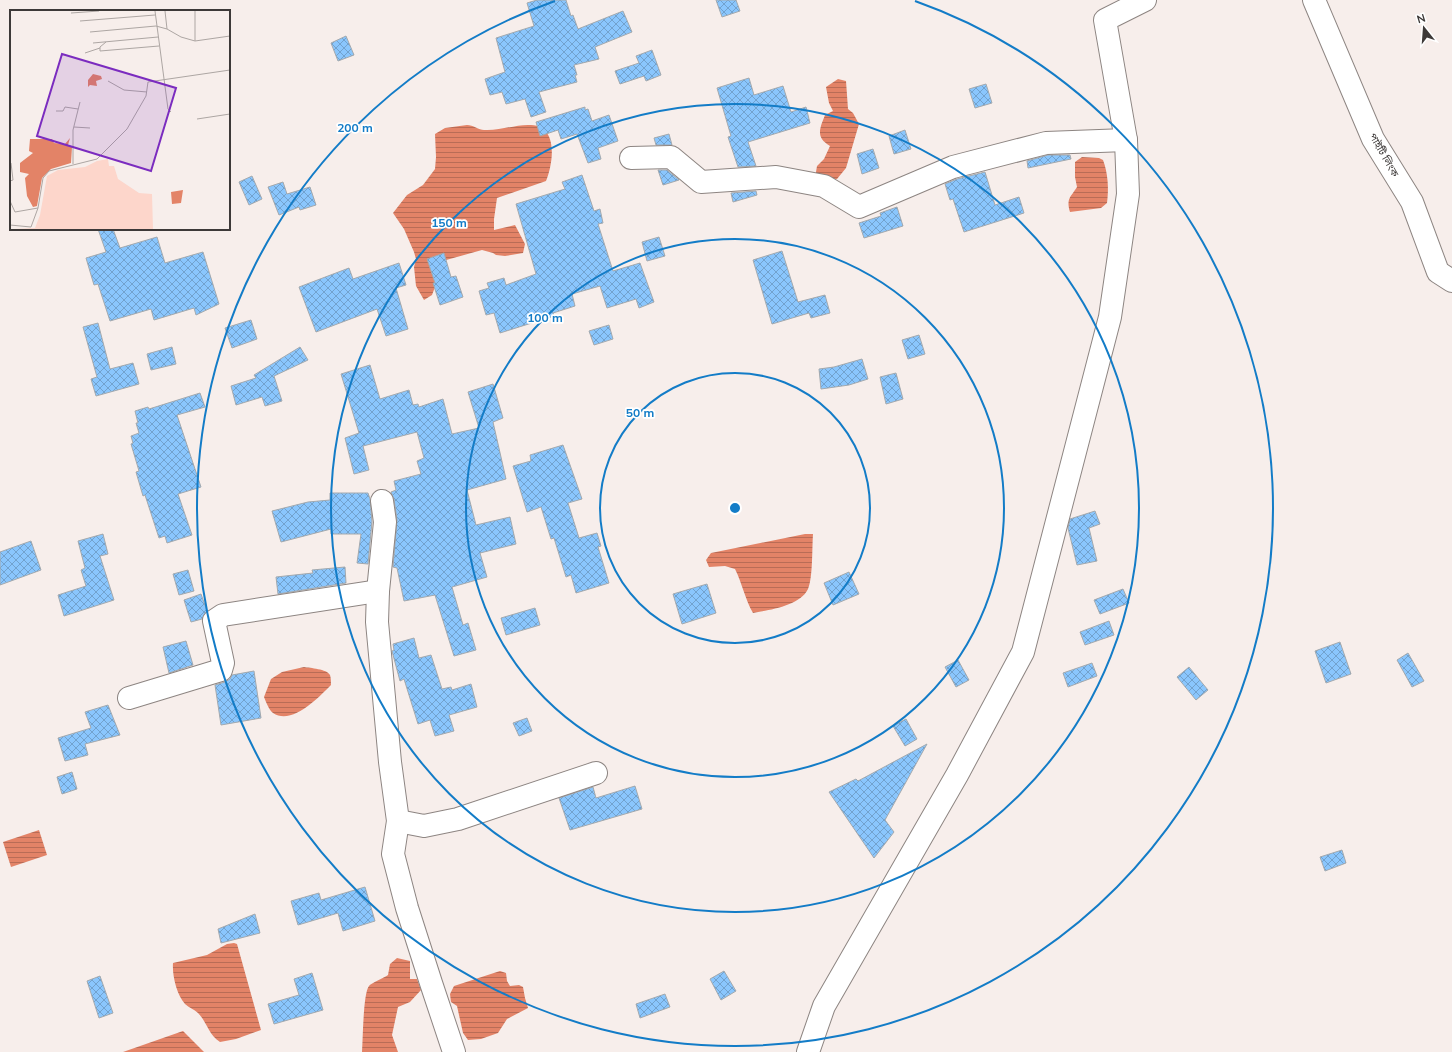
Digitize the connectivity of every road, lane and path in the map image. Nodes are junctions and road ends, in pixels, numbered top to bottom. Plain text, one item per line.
1 (1145, 0) edge
2 (1314, 0) edge
3 (1126, 140) junction
4 (631, 158) dead end
5 (1452, 281) edge
6 (382, 501) dead end
7 (378, 591) junction
8 (129, 698) dead end
9 (596, 773) dead end
10 (398, 821) junction
11 (454, 1052) edge
12 (808, 1052) edge

1 - 3 street
2 - 5 street, পাইটি লিংক
3 - 4 street
3 - 12 street
6 - 7 street
7 - 8 street
7 - 10 street
9 - 10 street
10 - 11 street

